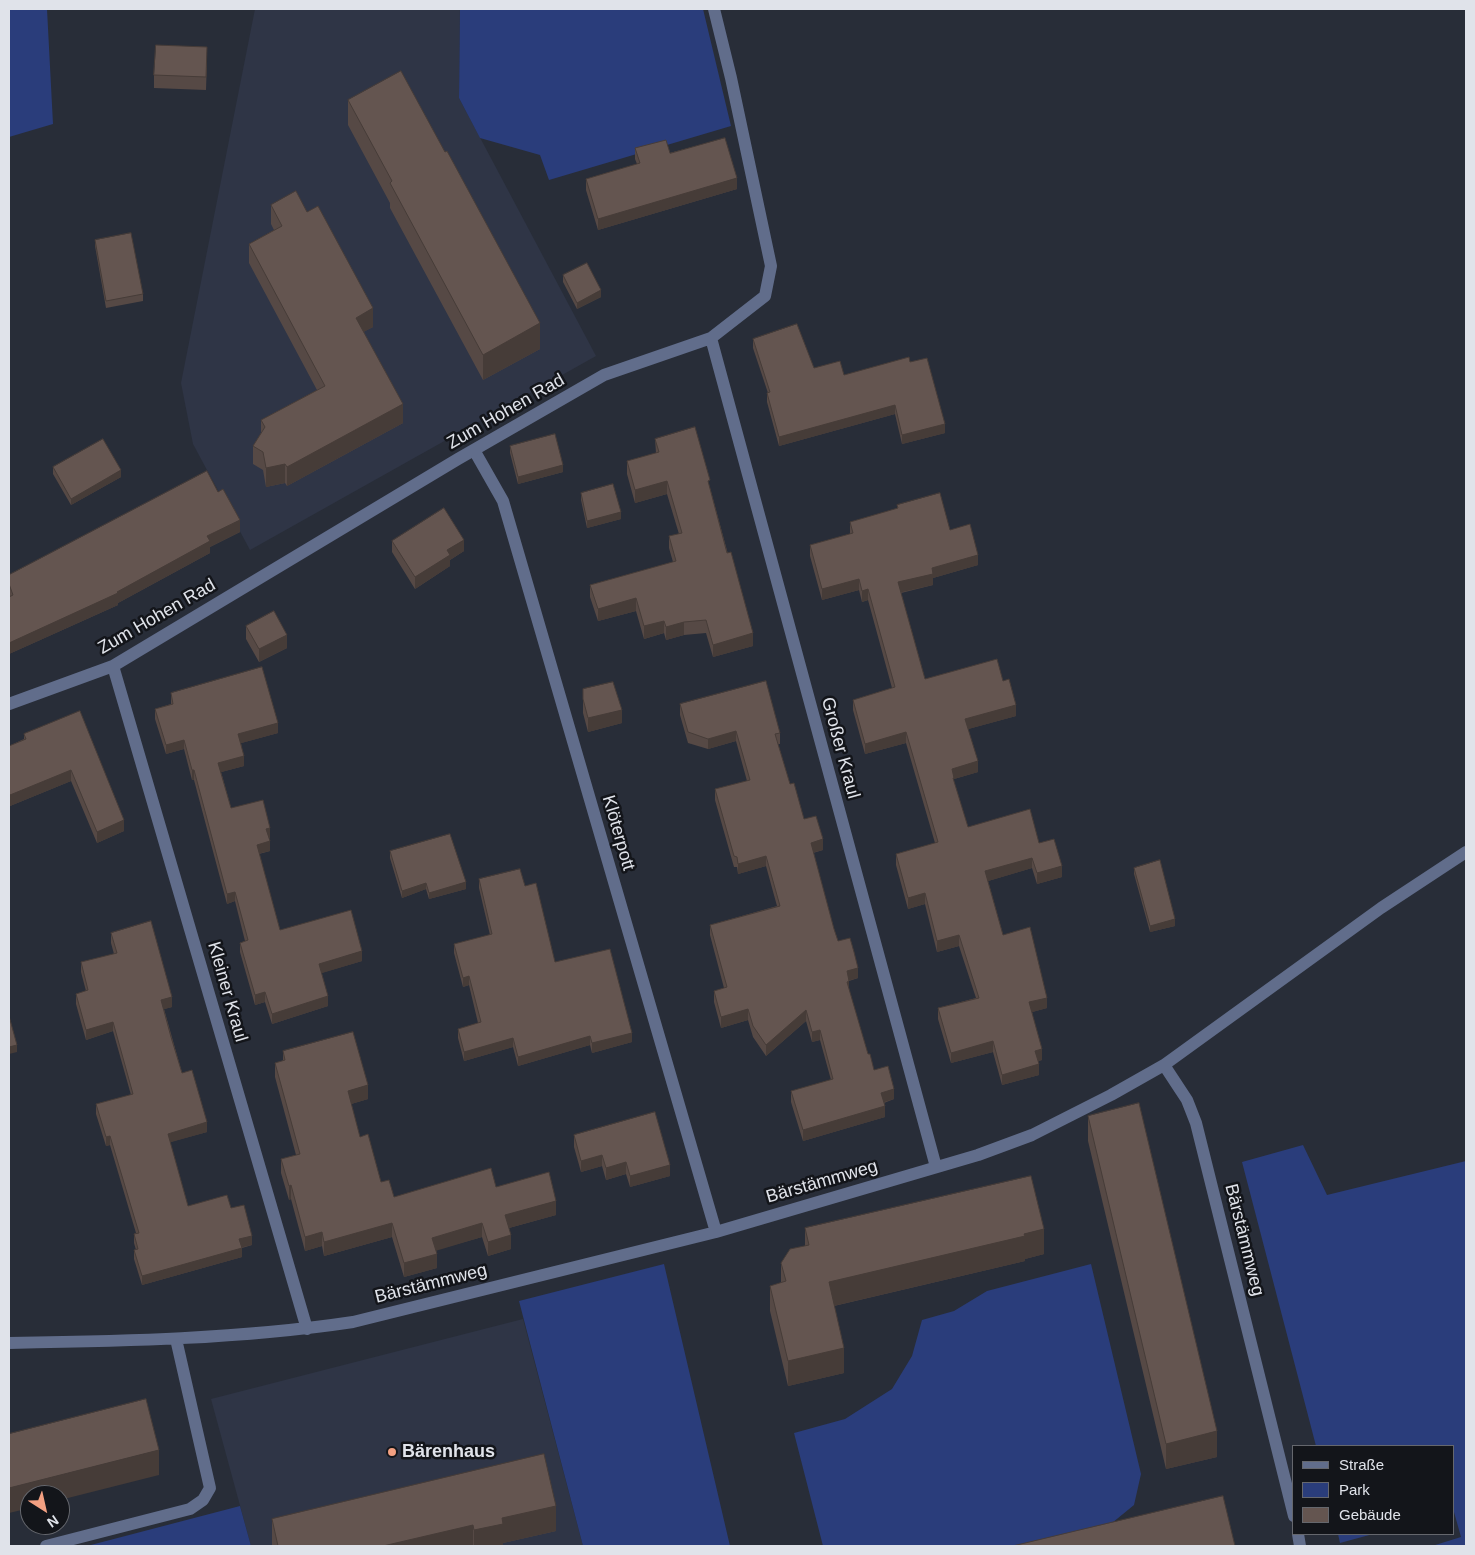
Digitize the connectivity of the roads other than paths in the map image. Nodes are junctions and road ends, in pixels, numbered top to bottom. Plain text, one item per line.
1 (714, 9) edge
2 (711, 338) junction
3 (474, 450) junction
4 (113, 666) junction
5 (9, 704) edge
6 (1466, 852) edge
7 (1164, 1066) junction
8 (936, 1167) junction
9 (716, 1232) junction
10 (307, 1329) junction
11 (176, 1340) junction
12 (9, 1343) edge
13 (1292, 1508) edge
14 (46, 1546) edge

1 - 2 street, Zum Hohen Rad
2 - 3 street, Zum Hohen Rad
2 - 8 street, Großer Kraul
3 - 4 street, Zum Hohen Rad
3 - 9 street, Klöterpott
4 - 5 street, Zum Hohen Rad
4 - 10 street, Kleiner Kraul
6 - 7 street
7 - 8 street, Bärstämmweg
7 - 13 street, Bärstämmweg
8 - 9 street, Bärstämmweg
9 - 10 street, Bärstämmweg
10 - 11 street, Bärstämmweg
11 - 12 street, Bärstämmweg
11 - 14 street

